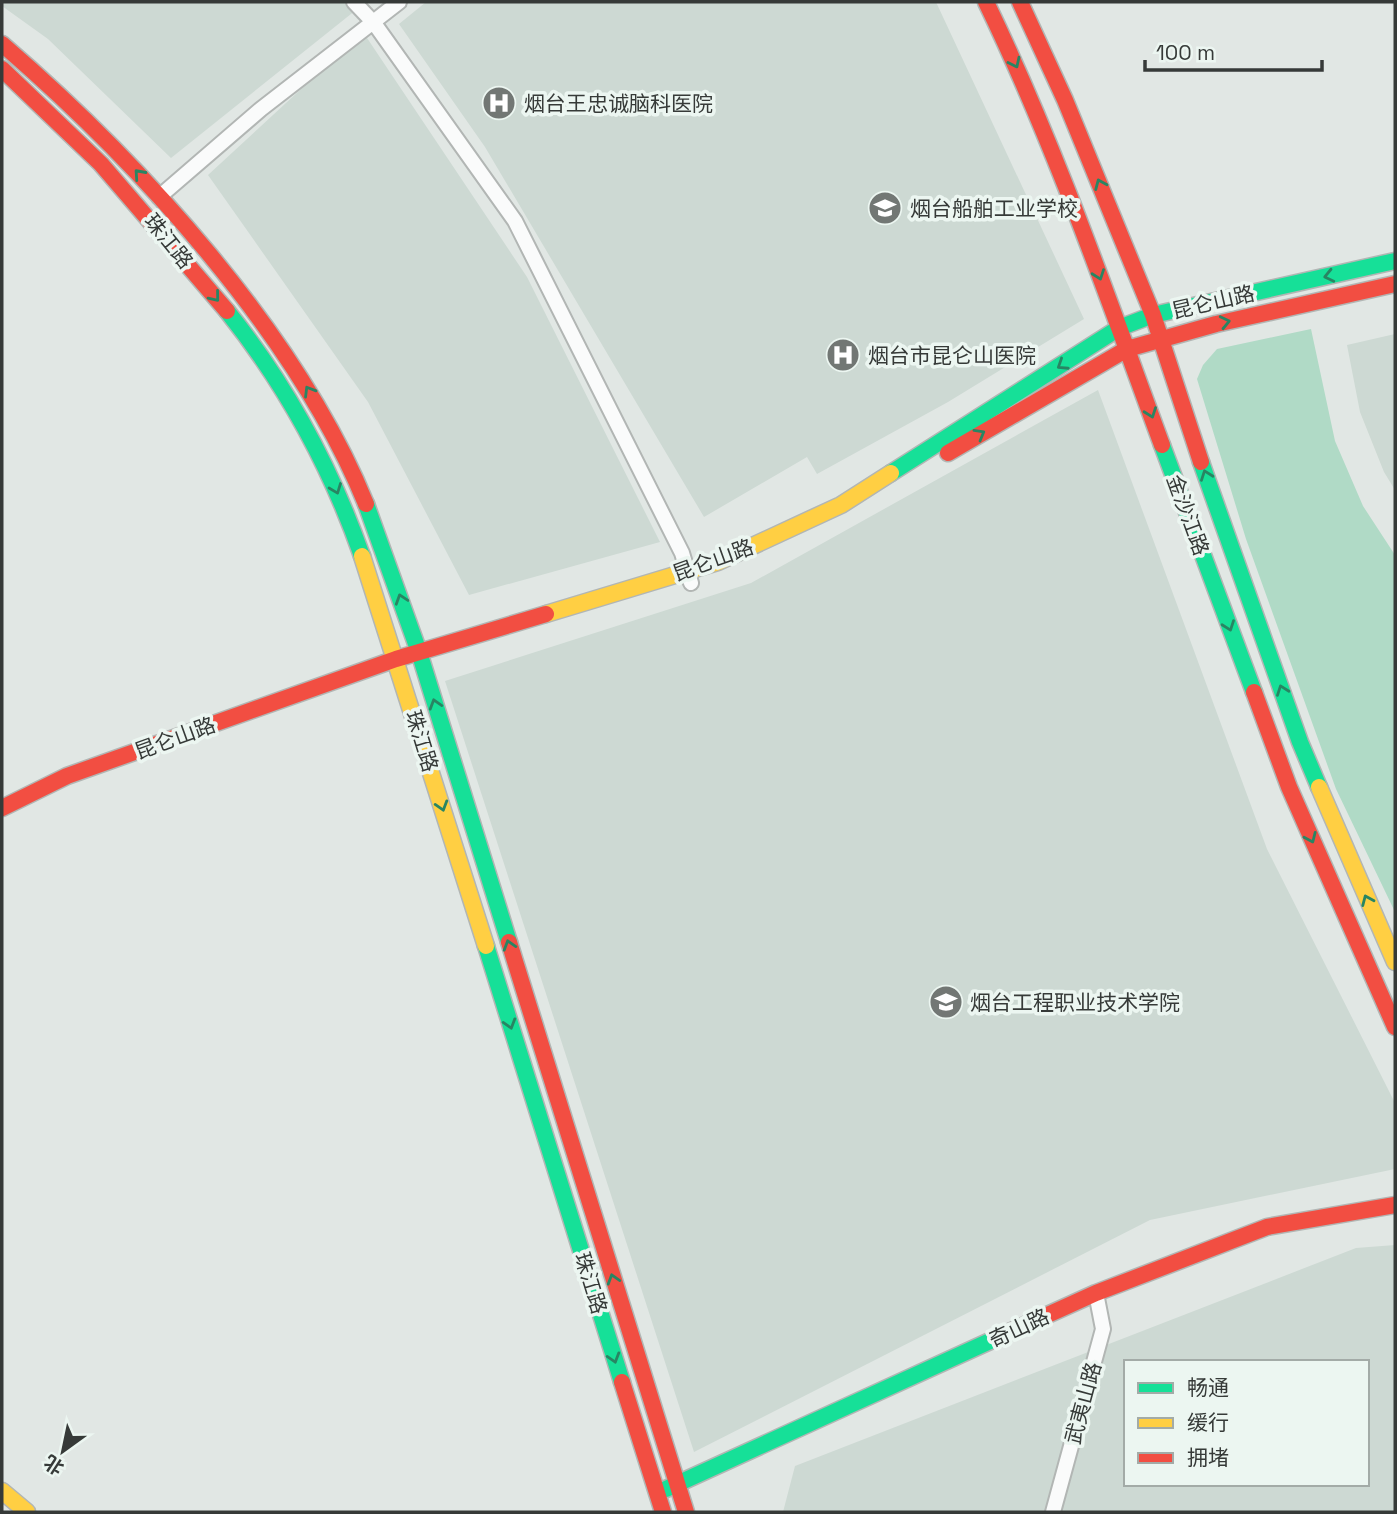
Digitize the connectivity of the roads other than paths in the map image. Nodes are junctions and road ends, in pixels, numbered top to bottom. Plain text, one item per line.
1 (354, 2) edge
2 (399, 2) edge
3 (985, 2) edge
4 (1020, 2) edge
5 (374, 23) junction
6 (2, 44) edge
7 (2, 69) edge
8 (159, 197) junction
9 (1395, 261) edge
10 (1395, 284) edge
11 (1153, 315) junction
12 (1119, 328) junction
13 (1159, 339) junction
14 (1127, 349) junction
15 (691, 583) junction
16 (420, 658) junction
17 (398, 665) junction
18 (2, 808) edge
19 (2, 822) edge
20 (1395, 962) edge
21 (1395, 1027) edge
22 (1395, 1205) edge
23 (1096, 1293) junction
24 (677, 1485) junction
25 (2, 1491) edge
26 (657, 1493) junction
27 (27, 1512) edge
28 (663, 1512) edge
29 (686, 1512) edge
30 (1053, 1512) edge

1 - 5 street
2 - 5 street
3 -> 12 main road, 金沙江路
11 -> 4 main road, 金沙江路
5 - 8 street
5 - 15 street
8 -> 6 main road
7 -> 17 main road, 珠江路
16 -> 8 main road
9 -> 11 main road, 昆仑山路
13 -> 10 main road, 昆仑山路
11 - 12 main road, 昆仑山路
11 - 13 main road, 金沙江路
12 - 14 main road, 金沙江路
12 -> 16 main road, 昆仑山路
13 - 14 main road, 昆仑山路
20 -> 13 main road, 金沙江路
15 -> 14 main road, 昆仑山路
14 -> 21 main road, 金沙江路
15 - 16 main road, 昆仑山路
16 - 17 main road, 昆仑山路
24 -> 16 main road
17 - 18 main road, 昆仑山路
17 - 19 main road, 昆仑山路
17 -> 26 main road, 珠江路
22 - 23 main road, 奇山路
23 - 24 main road, 奇山路
23 - 30 street, 武夷山路
24 - 26 main road, 奇山路
24 - 29 main road
25 - 27 main road
26 - 28 main road, 珠江路

